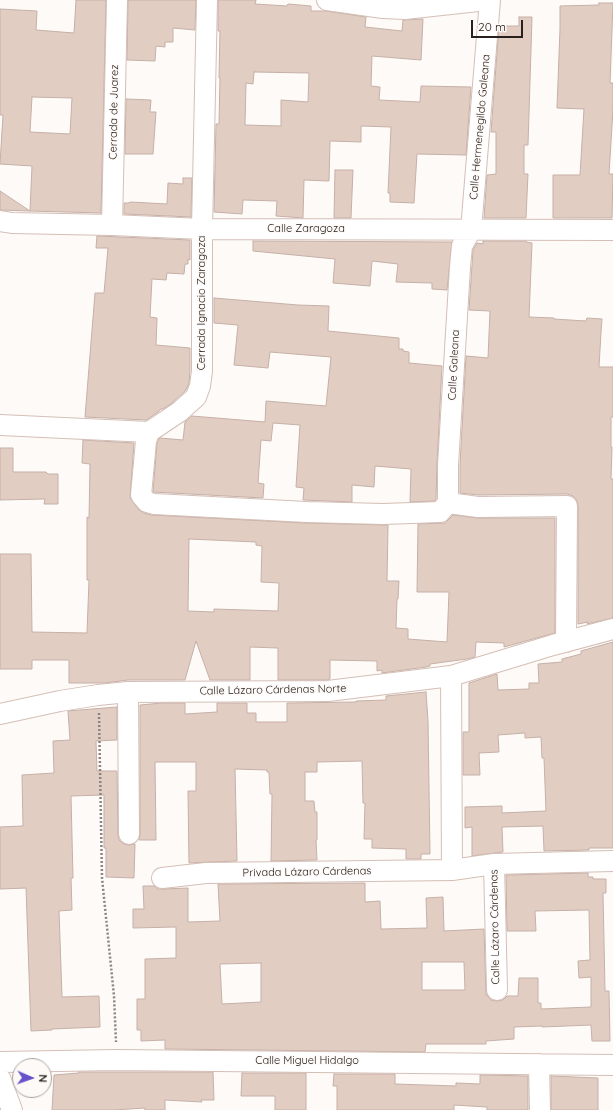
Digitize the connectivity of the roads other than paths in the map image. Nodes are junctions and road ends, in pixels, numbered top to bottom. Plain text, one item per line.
1 (117, 0) edge
2 (207, 0) edge
3 (327, 0) edge
4 (489, 0) edge
5 (0, 221) edge
6 (112, 225) junction
7 (202, 229) junction
8 (471, 230) junction
9 (613, 230) edge
10 (0, 425) edge
11 (149, 432) junction
12 (448, 503) junction
13 (613, 629) edge
14 (566, 642) junction
15 (452, 676) junction
16 (128, 692) junction
17 (0, 714) edge
18 (129, 834) dead end
19 (613, 861) edge
20 (494, 864) junction
21 (452, 870) junction
22 (162, 878) dead end
23 (497, 990) dead end
24 (0, 1062) edge
25 (539, 1064) junction
26 (613, 1065) edge
27 (0, 1078) edge
28 (12, 1110) edge
29 (540, 1110) edge

1 - 6 street, Cerrada de Juarez
2 - 7 street, Cerrada Ignacio Zaragoza
3 - 4 street
4 - 8 street, Calle Hermenegildo Galeana
5 - 6 street, Calle Zaragoza
6 - 7 street, Calle Zaragoza
7 - 8 street, Calle Zaragoza
7 - 11 street, Cerrada Ignacio Zaragoza
8 - 9 street, Calle Zaragoza
8 - 12 street, Calle Galeana
10 - 11 street
11 - 12 street
12 - 14 street
13 - 14 street, Calle Lázaro Cárdenas Norte
14 - 15 street, Calle Lázaro Cárdenas Norte
15 - 16 street, Calle Lázaro Cárdenas Norte
15 - 21 street
16 - 17 street, Calle Lázaro Cárdenas Norte
16 - 18 street
19 - 20 street, Privada Lázaro Cárdenas
20 - 21 street, Privada Lázaro Cárdenas
20 - 23 street, Calle Lázaro Cárdenas
21 - 22 street, Privada Lázaro Cárdenas
24 - 25 street, Calle Miguel Hidalgo
25 - 26 street, Calle Miguel Hidalgo
25 - 29 street
27 - 28 street

